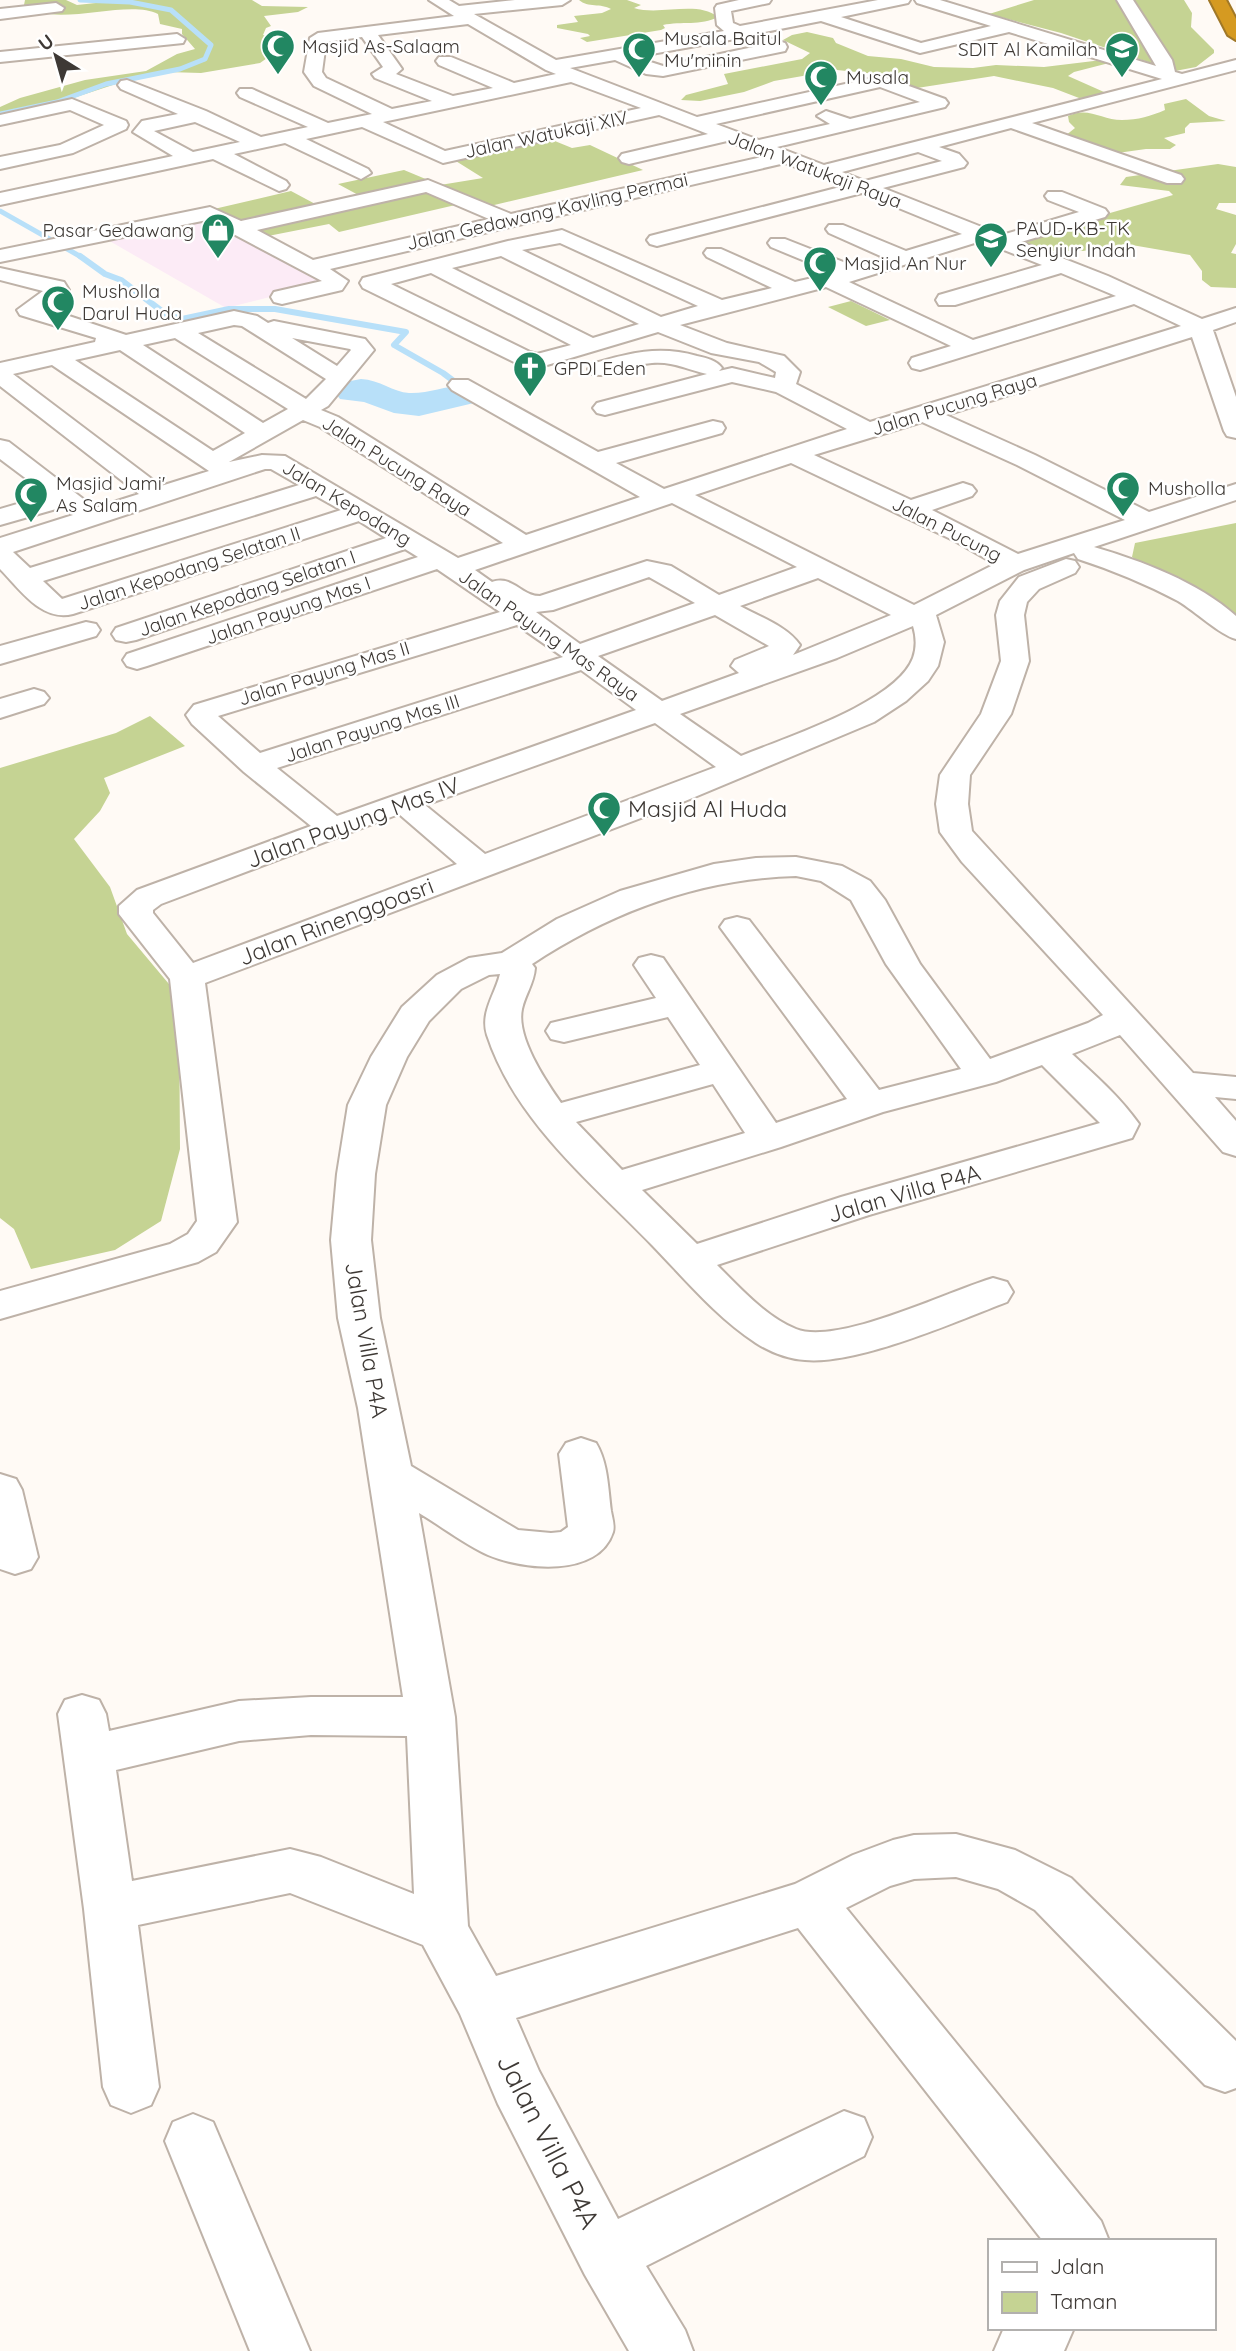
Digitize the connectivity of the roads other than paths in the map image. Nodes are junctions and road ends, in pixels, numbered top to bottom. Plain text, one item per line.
1 (562, 0) edge
2 (763, 0) edge
3 (902, 0) edge
4 (923, 0) edge
5 (1125, 0) edge
6 (1218, 0) edge
7 (444, 7) edge
8 (56, 8) dead end
9 (0, 14) edge
10 (821, 16) junction
11 (1014, 26) junction
12 (367, 32) junction
13 (1236, 35) edge
14 (971, 37) junction
15 (177, 39) dead end
16 (866, 41) dead end
17 (1006, 47) dead end
18 (920, 48) junction
19 (1096, 52) junction
20 (617, 55) junction
21 (0, 57) edge
22 (946, 57) dead end
23 (445, 61) dead end
24 (1058, 62) dead end
25 (1137, 65) junction
26 (1236, 65) edge
27 (552, 66) junction
28 (125, 73) dead end
29 (1098, 74) dead end
30 (572, 76) junction
31 (1182, 76) junction
32 (512, 89) junction
33 (246, 93) dead end
34 (808, 97) junction
35 (451, 102) junction
36 (788, 102) junction
37 (657, 110) junction
38 (200, 115) junction
39 (391, 116) junction
40 (7, 118) edge
41 (870, 120) junction
42 (365, 121) junction
43 (1008, 122) junction
44 (696, 123) junction
45 (849, 125) junction
46 (327, 129) junction
47 (728, 135) junction
48 (289, 138) junction
49 (261, 144) junction
50 (758, 146) junction
51 (918, 146) junction
52 (69, 147) junction
53 (216, 153) junction
54 (786, 157) junction
55 (629, 158) dead end
56 (191, 159) junction
57 (0, 163) edge
58 (136, 170) junction
59 (823, 171) junction
60 (361, 173) dead end
61 (115, 175) junction
62 (1174, 179) dead end
63 (159, 182) dead end
64 (67, 185) junction
65 (279, 185) dead end
66 (863, 188) junction
67 (45, 189) junction
68 (1055, 196) dead end
69 (90, 199) dead end
70 (0, 200) edge
71 (748, 209) junction
72 (113, 213) dead end
73 (696, 214) dead end
74 (23, 215) dead end
75 (507, 220) junction
76 (239, 228) junction
77 (836, 229) dead end
78 (48, 237) junction
79 (991, 238) junction
80 (657, 240) dead end
81 (778, 243) dead end
82 (503, 249) junction
83 (714, 253) dead end
84 (0, 257) edge
85 (906, 259) junction
86 (433, 266) junction
87 (309, 267) junction
88 (1063, 267) junction
89 (0, 274) edge
90 (855, 274) junction
91 (830, 281) junction
92 (792, 289) junction
93 (282, 297) dead end
94 (1136, 297) junction
95 (947, 300) dead end
96 (719, 307) junction
97 (1219, 320) edge
98 (659, 324) junction
99 (254, 325) junction
100 (177, 329) junction
101 (122, 341) junction
102 (591, 346) junction
103 (971, 347) junction
104 (57, 358) junction
105 (30, 363) junction
106 (0, 372) edge
107 (732, 375) junction
108 (573, 376) dead end
109 (340, 377) junction
110 (460, 385) dead end
111 (784, 387) junction
112 (978, 396) junction
113 (604, 408) dead end
114 (306, 412) junction
115 (922, 413) junction
116 (713, 428) dead end
117 (866, 430) junction
118 (1236, 431) edge
119 (261, 433) junction
120 (0, 447) edge
121 (792, 454) junction
122 (595, 461) junction
123 (221, 468) junction
124 (319, 487) junction
125 (152, 491) junction
126 (963, 491) dead end
127 (1236, 492) edge
128 (667, 496) junction
129 (79, 507) junction
130 (910, 509) junction
131 (362, 512) junction
132 (0, 517) edge
133 (1146, 520) junction
134 (407, 540) junction
135 (524, 545) junction
136 (0, 547) edge
137 (1085, 547) junction
138 (0, 554) edge
139 (454, 564) junction
140 (1016, 564) junction
141 (819, 568) junction
142 (37, 574) junction
143 (717, 605) junction
144 (917, 614) junction
145 (520, 615) junction
146 (86, 630) dead end
147 (1236, 631) edge
148 (126, 634) dead end
149 (587, 654) junction
150 (0, 655) edge
151 (137, 660) dead end
152 (34, 698) dead end
153 (659, 706) junction
154 (0, 709) edge
155 (255, 765) junction
156 (739, 769) junction
157 (403, 802) junction
158 (333, 828) junction
159 (480, 866) junction
160 (737, 927) dead end
161 (510, 963) junction
162 (651, 965) dead end
163 (187, 978) junction
164 (677, 1004) junction
165 (1124, 1017) junction
166 (564, 1031) dead end
167 (1049, 1052) junction
168 (721, 1071) junction
169 (983, 1074) junction
170 (1180, 1083) junction
171 (1236, 1088) edge
172 (870, 1104) junction
173 (554, 1116) junction
174 (768, 1139) junction
175 (1236, 1144) edge
176 (613, 1186) junction
177 (688, 1260) junction
178 (993, 1292) dead end
179 (0, 1305) edge
180 (581, 1454) dead end
181 (390, 1474) junction
182 (0, 1490) edge
183 (15, 1557) dead end
184 (431, 1717) junction
185 (809, 1902) junction
186 (110, 1909) junction
187 (442, 1929) junction
188 (483, 2004) junction
189 (1226, 2067) dead end
190 (131, 2087) dead end
191 (844, 2137) dead end
192 (193, 2140) dead end
193 (1078, 2239) edge
194 (607, 2255) junction
195 (1042, 2330) edge
196 (280, 2351) edge
197 (663, 2351) edge
198 (1024, 2351) edge

1 - 7 street
2 - 10 street
3 - 10 street
4 - 11 street
5 - 31 street
6 - 13 highway
7 - 12 street
7 - 27 street, Jalan Watukaji Raya
8 - 9 street
10 - 18 street
11 - 14 street
11 - 19 street
12 - 35 street
12 - 39 street
14 - 17 street
14 - 18 street
15 - 21 street
16 - 18 street
18 - 22 street
19 - 24 street
19 - 25 street
20 - 20 street
20 - 27 street
23 - 32 street
25 - 29 street
25 - 31 street
26 - 31 street
27 - 30 street, Jalan Watukaji Raya
28 - 38 street
30 - 32 street
30 - 37 street, Jalan Watukaji Raya
31 - 43 street
32 - 35 street
33 - 46 street
34 - 36 street
34 - 41 street
34 - 41 street
35 - 39 street
36 - 44 street
36 - 45 street
37 - 42 street, Jalan Watukaji XIV
37 - 44 street, Jalan Watukaji Raya
38 - 49 street
38 - 56 street
39 - 42 street
40 - 52 street
40 - 52 street
41 - 45 street
42 - 46 street
43 - 51 street
43 - 62 street
44 - 47 street, Jalan Watukaji Raya
45 - 50 street
46 - 48 street
47 - 50 street, Jalan Watukaji Raya
47 - 55 street
48 - 49 street
48 - 60 street
49 - 53 street
50 - 54 street, Jalan Watukaji Raya
51 - 59 street
51 - 66 street
52 - 57 street
52 - 61 street
53 - 56 street
53 - 65 street
54 - 59 street, Jalan Watukaji Raya
54 - 75 street, Jalan Gedawang Kavling Permai
56 - 58 street
57 - 67 street
58 - 61 street
58 - 63 street
59 - 66 street, Jalan Watukaji Raya
61 - 64 street
64 - 67 street
64 - 69 street
66 - 71 street
66 - 79 street, Jalan Watukaji Raya
67 - 70 street
68 - 79 street
70 - 74 street
71 - 73 street
71 - 80 street
72 - 78 street
75 - 76 street
75 - 87 street, Jalan Gedawang Kavling Permai
76 - 78 street
76 - 87 street
77 - 85 street
78 - 84 street
79 - 85 street
79 - 88 street, Jalan Watukaji Raya
81 - 90 street
82 - 86 street
82 - 96 street
82 - 98 street
83 - 92 street
85 - 90 street
86 - 102 street
86 - 102 street
87 - 93 street
88 - 94 street, Jalan Watukaji Raya
88 - 95 street
89 - 105 street
90 - 91 street
91 - 92 street
91 - 103 street
92 - 96 street
94 - 97 street, Jalan Watukaji Raya
94 - 103 street
96 - 98 street
97 - 112 street, Jalan Pucung Raya
97 - 118 street
98 - 102 street
98 - 111 street
99 - 100 street
99 - 109 street
99 - 109 street
100 - 101 street
100 - 114 street, Jalan Pucung Raya
101 - 104 street
101 - 119 street
103 - 112 street
104 - 105 street
104 - 123 street
105 - 106 street
106 - 125 street
107 - 108 street
107 - 111 street
107 - 113 street
109 - 114 street
110 - 122 street
111 - 117 street
112 - 115 street, Jalan Pucung Raya
114 - 119 street
114 - 135 street, Jalan Pucung Raya
115 - 117 street, Jalan Pucung Raya
115 - 133 street
116 - 122 street
117 - 121 street, Jalan Pucung Raya
119 - 123 street
120 - 129 street
121 - 128 street, Jalan Pucung Raya
121 - 130 street, Jalan Pucung
122 - 128 street
123 - 124 street, Jalan Kepodang
123 - 125 street, Jalan Kepodang
124 - 131 street, Jalan Kepodang
124 - 142 street
125 - 129 street, Jalan Kepodang
126 - 130 street
127 - 133 street, Jalan Pucung
128 - 135 street, Jalan Pucung Raya
128 - 141 street
129 - 132 street
129 - 136 street
130 - 140 street, Jalan Pucung
131 - 134 street, Jalan Kepodang
131 - 142 street, Jalan Kepodang Selatan II
133 - 137 street, Jalan Pucung
134 - 139 street, Jalan Kepodang
134 - 148 street, Jalan Kepodang Selatan I
135 - 139 street, Jalan Pucung Raya
137 - 140 street, Jalan Pucung
137 - 147 street
137 - 165 street
138 - 142 street
139 - 143 street
139 - 145 street, Jalan Payung Mas Raya
139 - 151 street, Jalan Payung Mas I
140 - 144 street
141 - 143 street, Jalan Payung Mas III
141 - 144 street
143 - 149 street, Jalan Payung Mas III
143 - 153 street
144 - 153 street
144 - 156 street, Jalan Rinenggoasri
145 - 149 street, Jalan Payung Mas Raya
145 - 155 street, Jalan Payung Mas II
146 - 150 street
149 - 153 street, Jalan Payung Mas Raya
149 - 155 street, Jalan Payung Mas III
152 - 154 street
153 - 156 street
153 - 157 street, Jalan Payung Mas IV
155 - 158 street, Jalan Payung Mas III
156 - 159 street, Jalan Rinenggoasri
157 - 158 street, Jalan Payung Mas IV
157 - 159 street
158 - 163 street, Jalan Payung Mas IV
159 - 163 street, Jalan Rinenggoasri
160 - 172 street
161 - 169 street
161 - 173 street
161 - 181 street, Jalan Villa P4A
162 - 164 street
163 - 179 street
164 - 166 street
164 - 168 street
165 - 167 street
165 - 170 street
167 - 169 street
167 - 177 street, Jalan Villa P4A
168 - 173 street
168 - 174 street
169 - 172 street
170 - 171 street
170 - 175 street
172 - 174 street
173 - 176 street
174 - 176 street
176 - 177 street
177 - 178 street
180 - 181 street
181 - 184 street, Jalan Villa P4A
182 - 183 street
184 - 186 street
184 - 187 street, Jalan Villa P4A
185 - 188 street
185 - 189 street
185 - 193 street
186 - 187 street
186 - 190 street
187 - 188 street, Jalan Villa P4A
188 - 194 street, Jalan Villa P4A
191 - 194 street
192 - 196 street
194 - 197 street, Jalan Villa P4A
195 - 198 street

